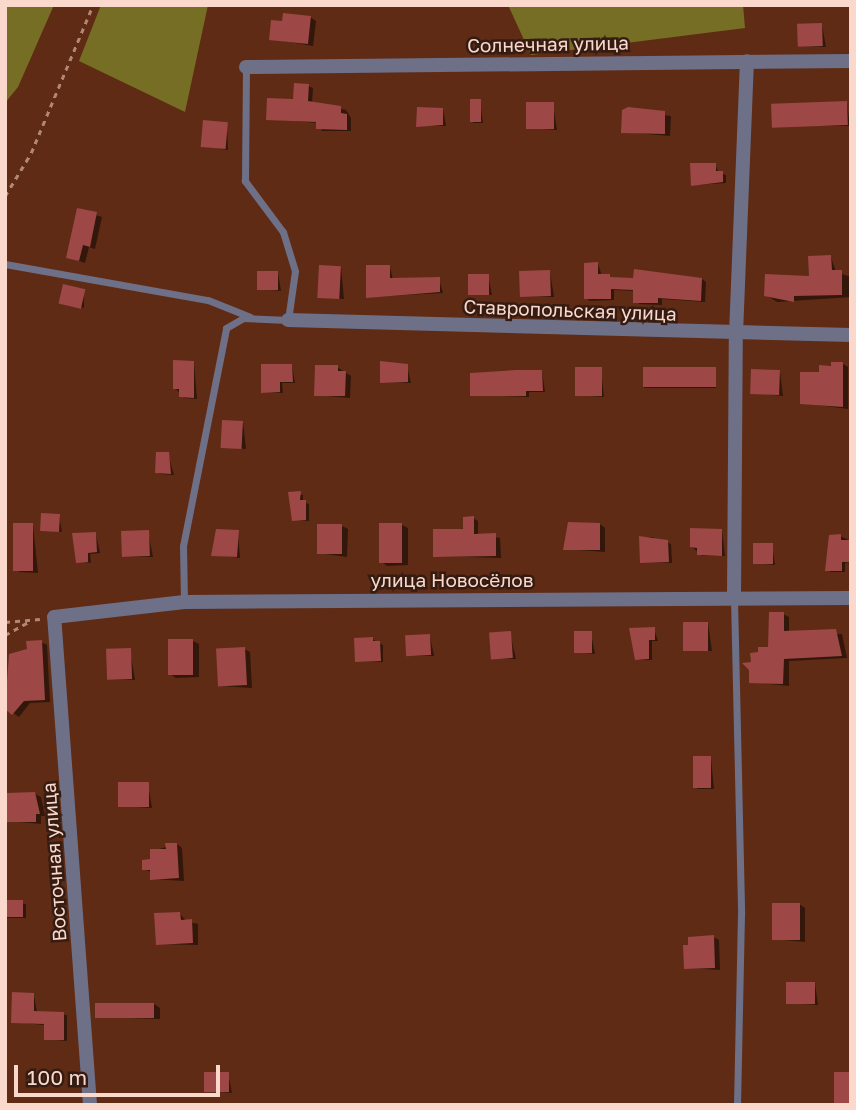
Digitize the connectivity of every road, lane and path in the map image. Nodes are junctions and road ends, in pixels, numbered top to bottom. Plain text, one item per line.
1 (93, 5) edge
2 (747, 61) junction
3 (851, 61) edge
4 (246, 67) joint
5 (5, 196) edge
6 (5, 264) edge
7 (256, 319) junction
8 (288, 320) junction
9 (736, 334) junction
10 (851, 335) edge
11 (734, 597) junction
12 (851, 598) edge
13 (184, 602) junction
14 (54, 617) junction
15 (31, 620) junction
16 (5, 622) edge
17 (5, 635) edge
18 (90, 1105) edge
19 (737, 1105) edge

1 - 5 path
2 - 3 street, Солнечная улица
2 - 4 street, Солнечная улица
2 - 9 street
4 - 8 lane
6 - 7 lane
7 - 8 lane
7 - 13 lane
8 - 9 street, Ставропольская улица
9 - 10 street, Ставропольская улица
9 - 11 street
11 - 12 street, улица Новосёлов
11 - 13 street, улица Новосёлов
11 - 19 lane
13 - 14 street, улица Новосёлов
14 - 15 path
14 - 18 street, Восточная улица
15 - 16 path
15 - 17 path

